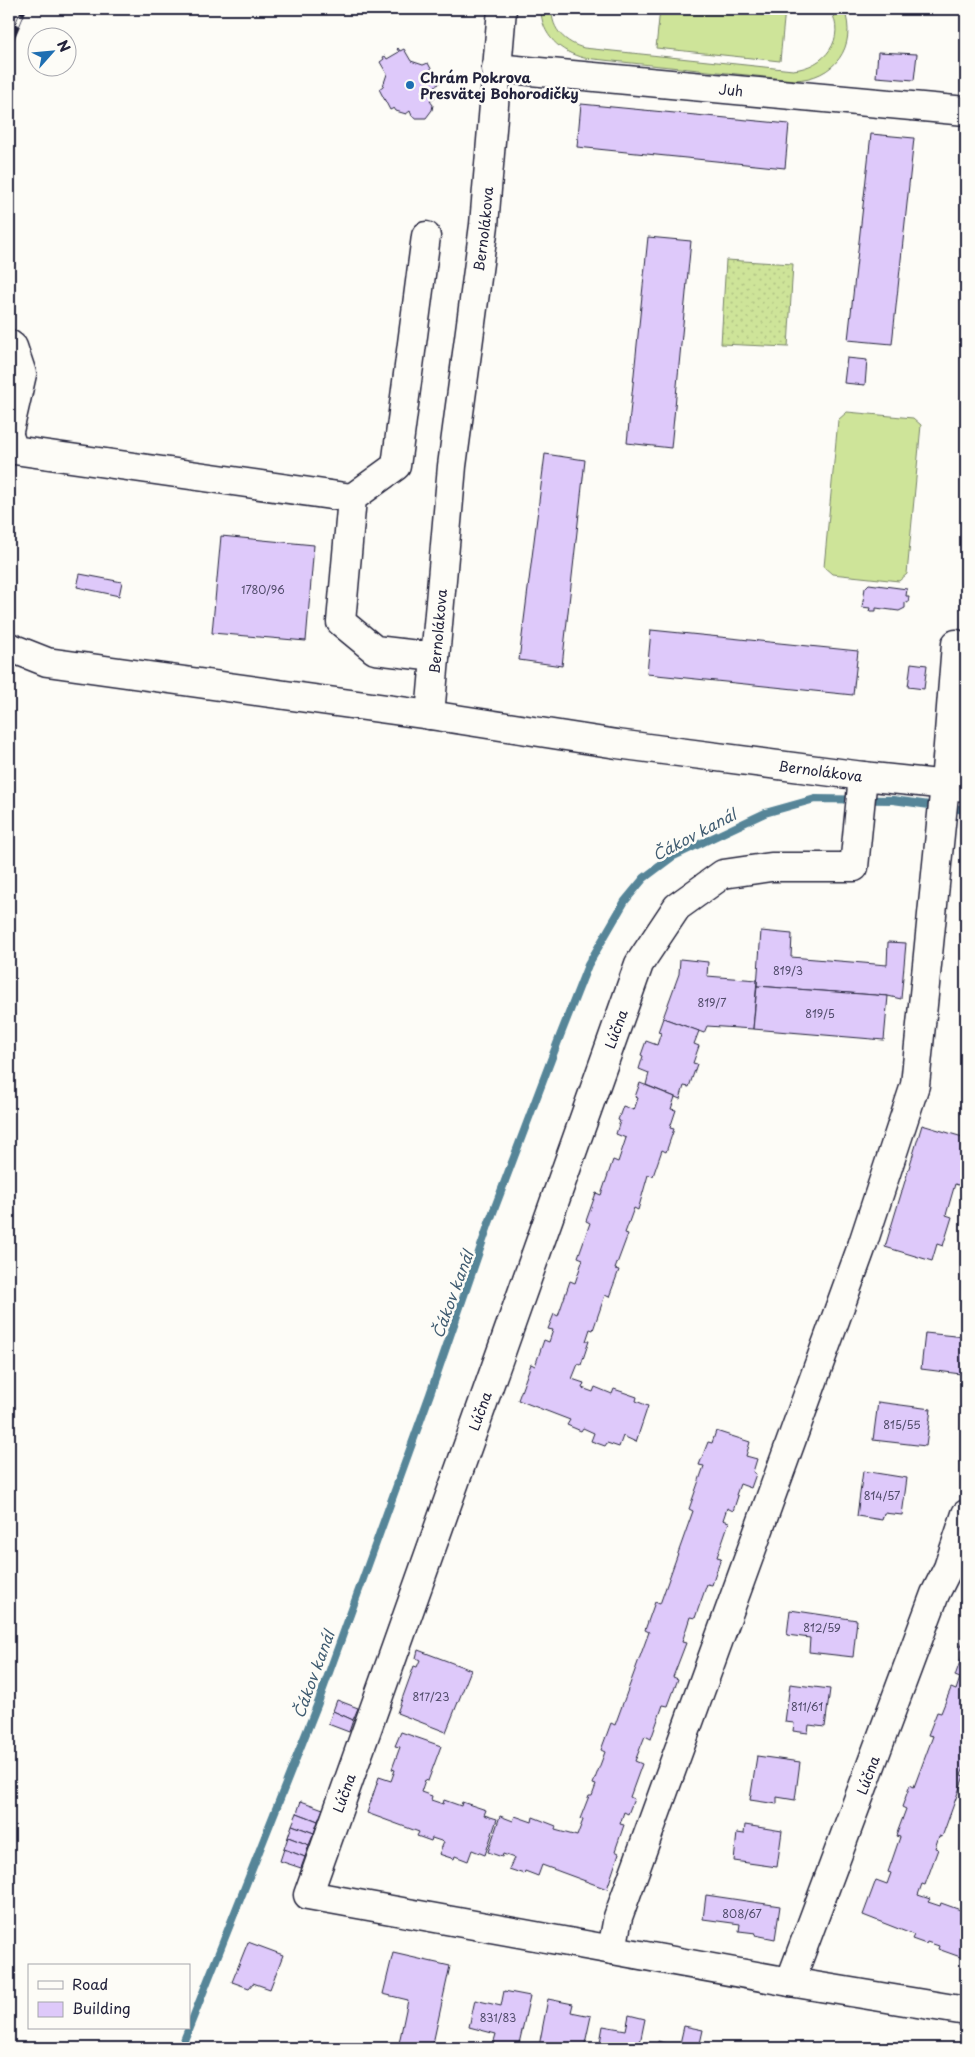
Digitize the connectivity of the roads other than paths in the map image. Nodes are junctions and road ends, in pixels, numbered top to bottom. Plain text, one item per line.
1 (502, 9) edge
2 (496, 68) junction
3 (966, 111) edge
4 (426, 236) dead end
5 (9, 344) edge
6 (9, 431) edge
7 (9, 436) edge
8 (352, 498) junction
9 (956, 644) dead end
10 (9, 648) edge
11 (435, 657) junction
12 (430, 715) junction
13 (863, 776) junction
14 (956, 786) edge
15 (966, 1514) edge
16 (957, 1571) edge
17 (612, 1950) junction
18 (790, 1982) junction
19 (966, 2011) edge

1 - 2 street, Bernolákova
2 - 3 street, Juh
2 - 11 street, Bernolákova
4 - 8 street
5 - 6 street
7 - 8 street
8 - 11 street
9 - 14 street
10 - 12 street
11 - 12 street, Bernolákova
12 - 13 street, Bernolákova
13 - 14 street, Bernolákova
13 - 17 street, Lúčna
14 - 17 street
15 - 16 street, Lúčna
16 - 18 street, Lúčna
17 - 18 street, Lúčna
18 - 19 street, Lúčna

